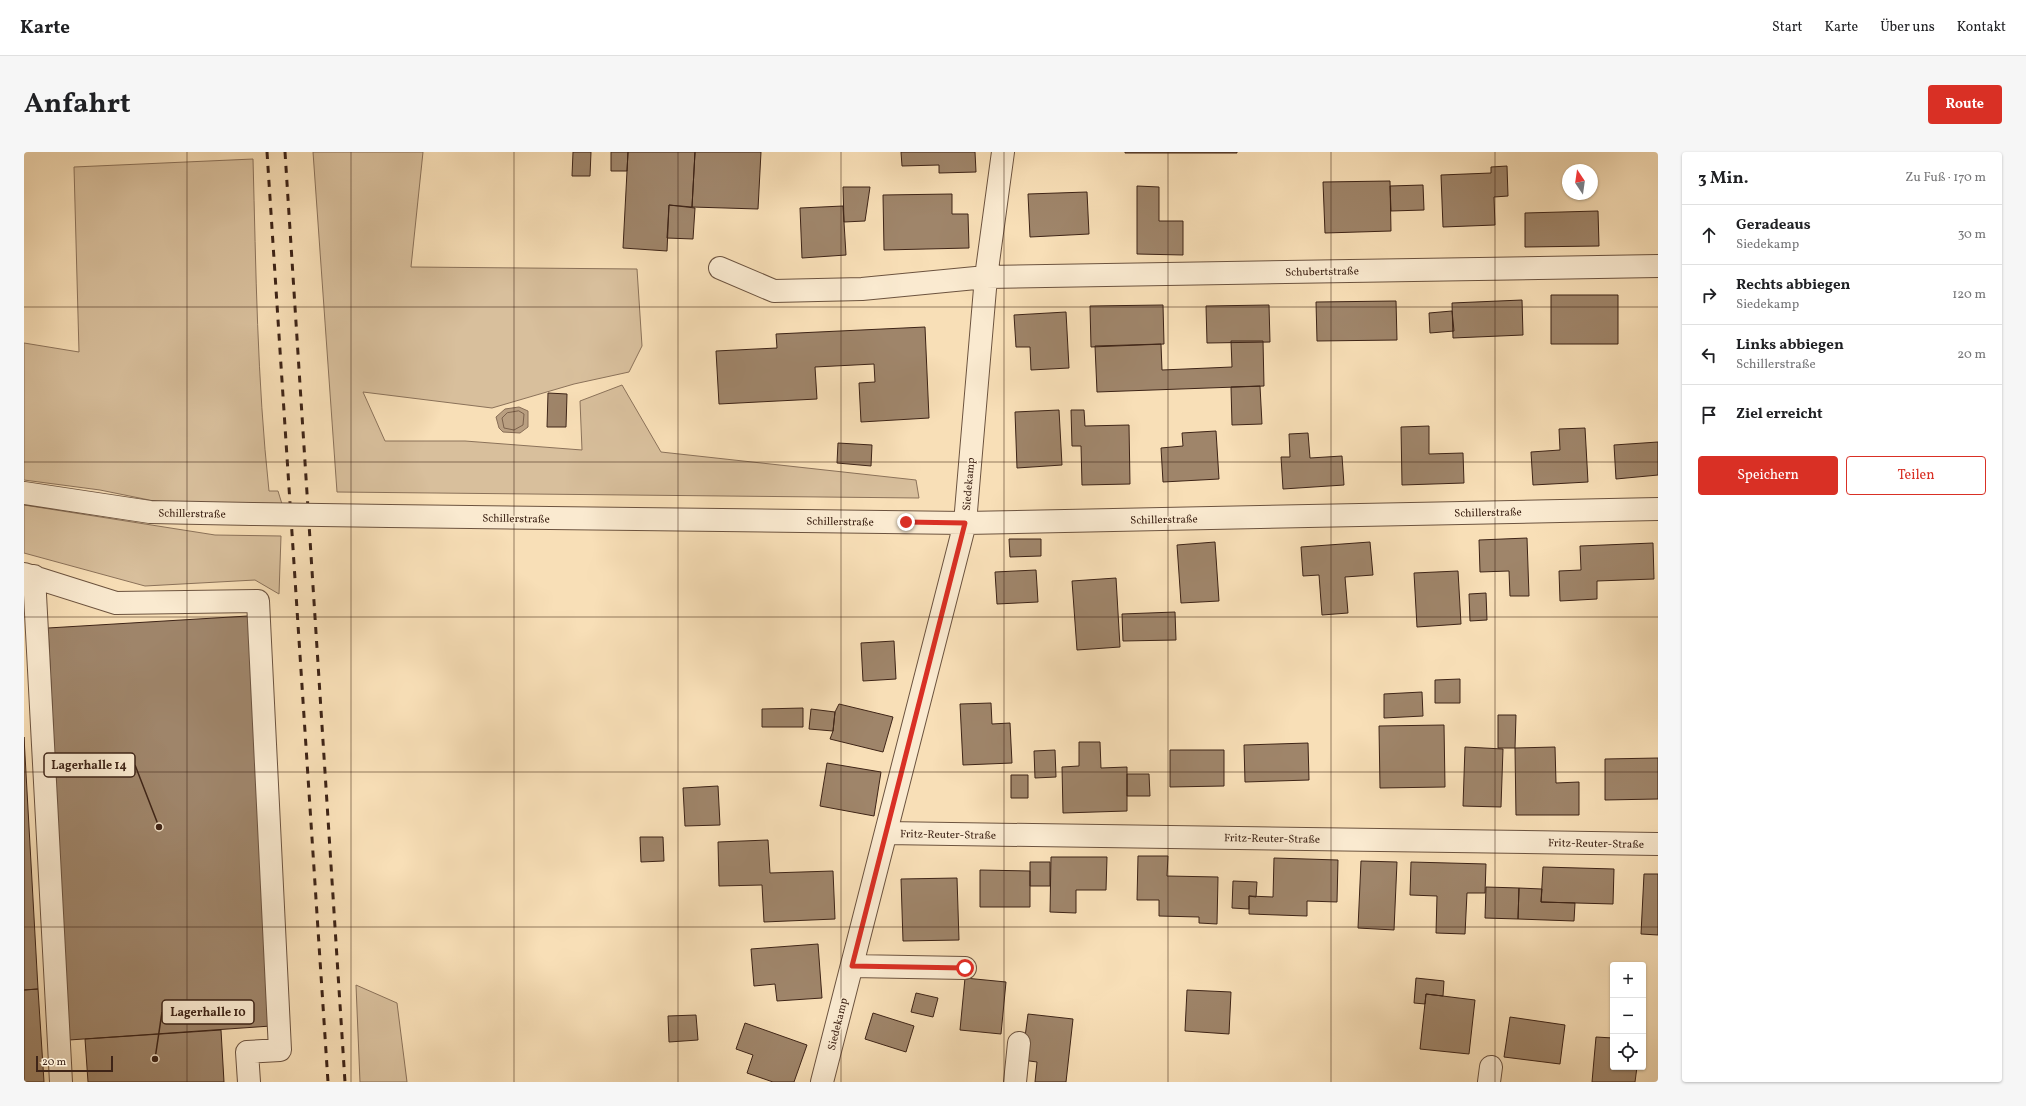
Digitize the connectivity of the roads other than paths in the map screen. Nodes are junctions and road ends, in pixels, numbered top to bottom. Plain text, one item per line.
1 (1003, 152) edge
2 (1658, 266) edge
3 (720, 268) dead end
4 (986, 276) junction
5 (24, 493) edge
6 (1658, 509) edge
7 (971, 523) junction
8 (29, 575) edge
9 (886, 833) junction
10 (1658, 844) edge
11 (852, 966) junction
12 (965, 968) dead end
13 (1019, 1043) dead end
14 (61, 1082) edge
15 (249, 1082) edge
16 (822, 1082) edge
17 (1015, 1082) edge

1 - 4 street, Siedekamp
2 - 4 street, Schubertstraße
3 - 4 street
4 - 7 street, Siedekamp
5 - 7 street, Schillerstraße, bridge
6 - 7 street, Schillerstraße
7 - 9 street, Siedekamp
8 - 14 street
8 - 15 street
9 - 10 street, Fritz-Reuter-Straße
9 - 11 street, Siedekamp
11 - 12 street
11 - 16 street, Siedekamp
13 - 17 street

